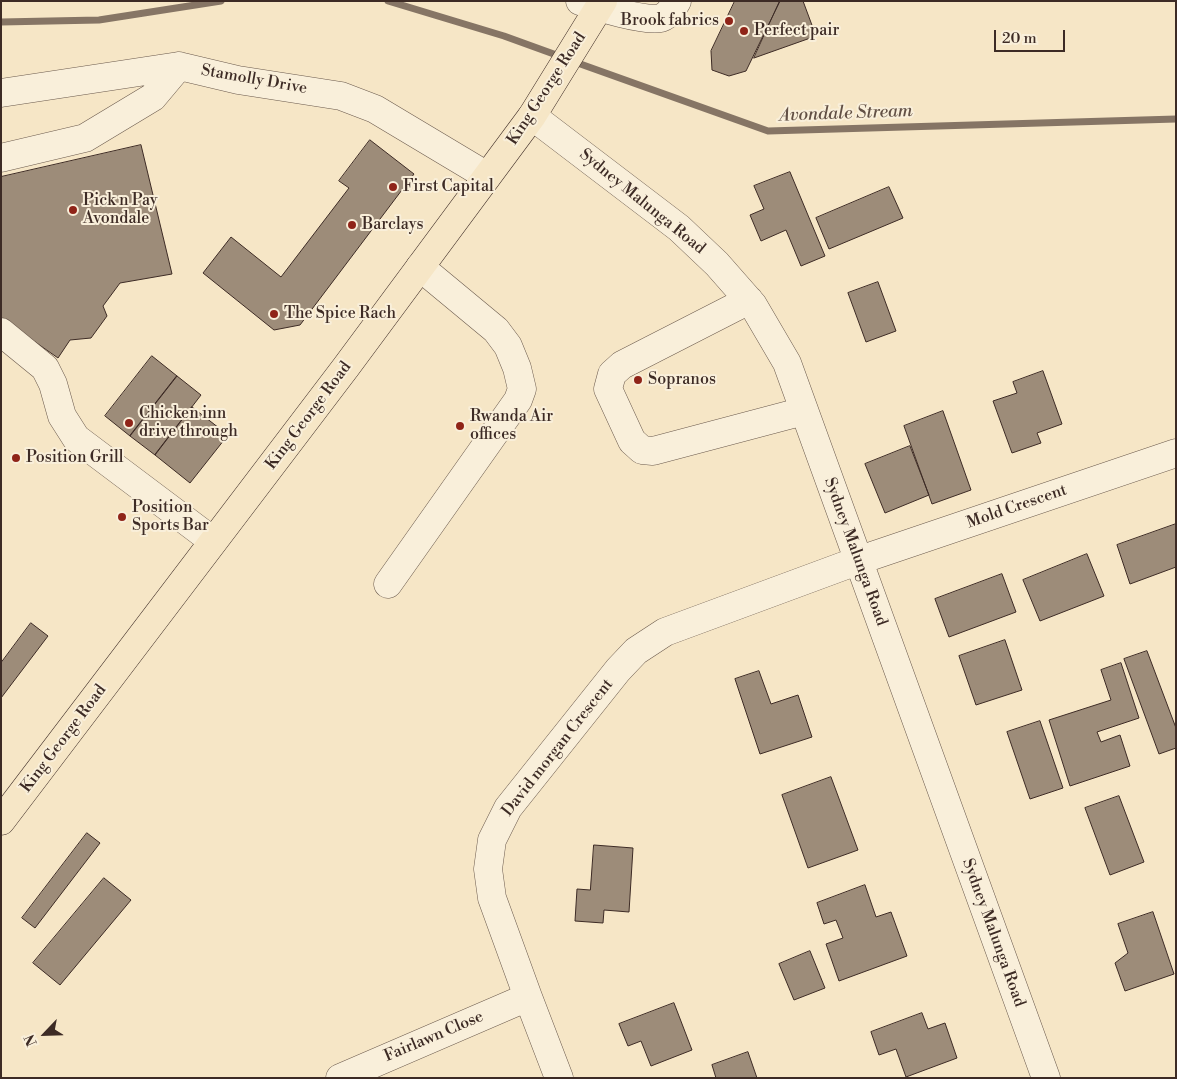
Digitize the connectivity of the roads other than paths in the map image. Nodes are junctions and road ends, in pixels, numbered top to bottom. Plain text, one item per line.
1 (677, 1) edge
2 (594, 4) edge
3 (179, 66) junction
4 (1, 93) edge
5 (532, 116) junction
6 (1, 158) edge
7 (487, 176) junction
8 (420, 267) junction
9 (749, 300) junction
10 (1, 332) edge
11 (804, 411) junction
12 (1176, 453) edge
13 (213, 540) junction
14 (857, 561) junction
15 (388, 584) dead end
16 (1, 822) edge
17 (528, 997) junction
18 (340, 1078) edge
19 (559, 1078) edge
20 (1046, 1078) edge

1 - 2 street
2 - 5 main road, King George Road
3 - 4 street, Stamolly Drive
3 - 6 street
3 - 7 street, Stamolly Drive
5 - 7 main road, King George Road
5 - 9 street, Sydney Malunga Road
7 - 8 main road, King George Road
8 - 13 main road, King George Road
8 - 15 street
9 - 11 street, Sydney Malunga Road
9 - 11 street
10 - 13 street
11 - 14 street, Sydney Malunga Road
12 - 14 street, Mold Crescent
13 - 16 main road, King George Road
14 - 17 street, David morgan Crescent
14 - 20 street, Sydney Malunga Road
17 - 18 street, Fairlawn Close
17 - 19 street, David morgan Crescent

